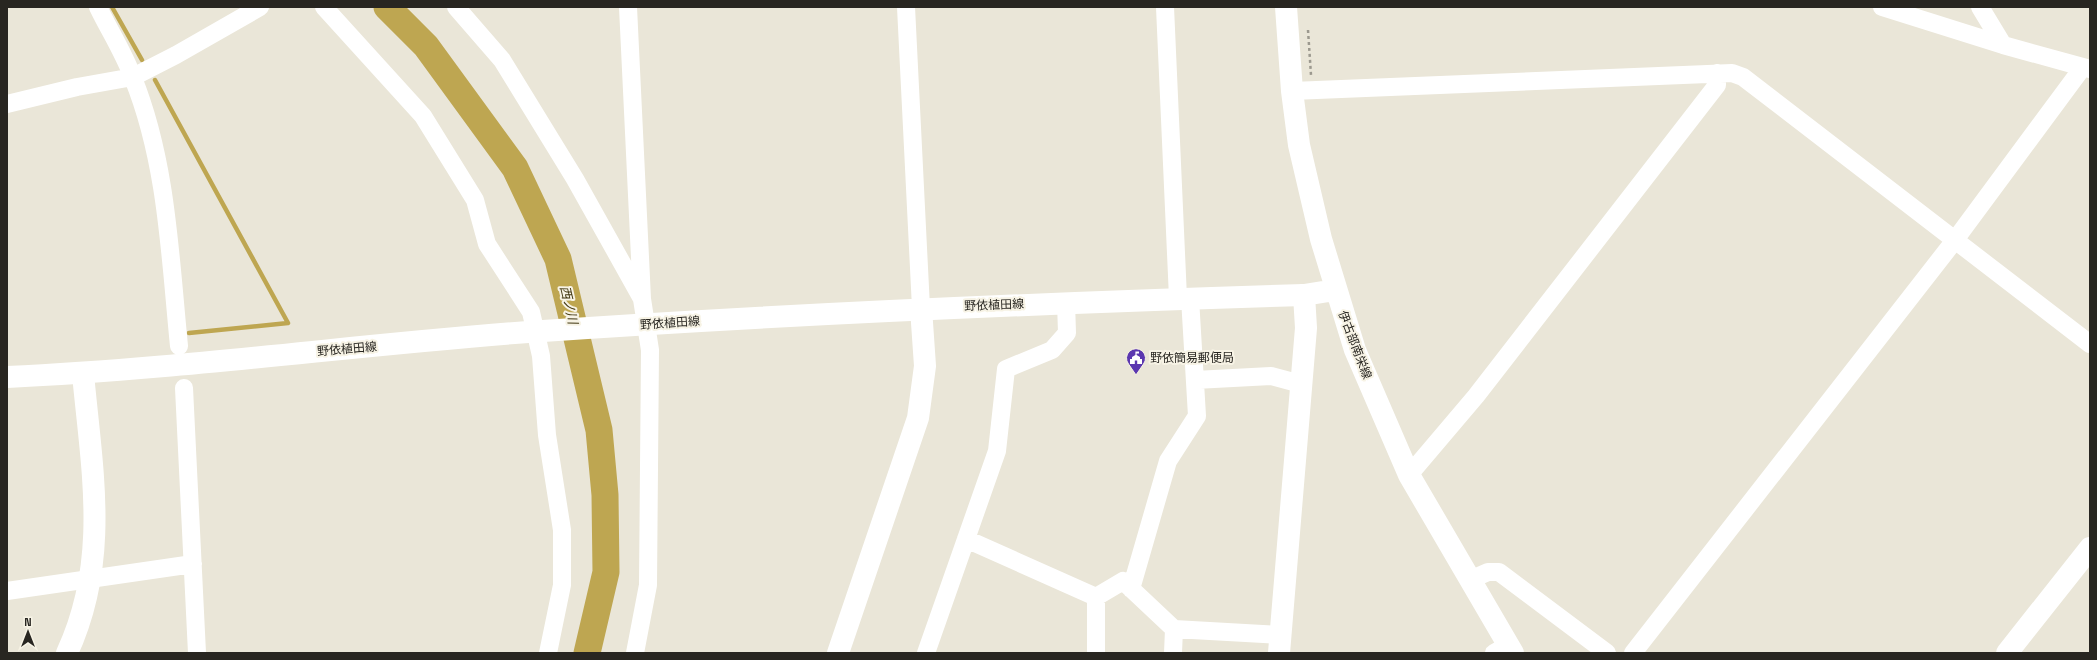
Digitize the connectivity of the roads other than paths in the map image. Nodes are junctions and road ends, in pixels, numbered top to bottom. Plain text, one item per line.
1 (98, 7) edge
2 (260, 7) edge
3 (324, 7) edge
4 (456, 7) edge
5 (628, 7) edge
6 (906, 7) edge
7 (1165, 7) edge
8 (1286, 7) edge
9 (1882, 7) edge
10 (1980, 7) edge
11 (2003, 45) junction
12 (2087, 68) edge
13 (1717, 73) junction
14 (133, 77) junction
15 (1292, 91) junction
16 (7, 104) edge
17 (1956, 240) junction
18 (1335, 290) junction
19 (1304, 295) junction
20 (1184, 298) junction
21 (642, 299) junction
22 (1066, 302) junction
23 (921, 308) junction
24 (2090, 344) edge
25 (180, 346) dead end
26 (83, 374) junction
27 (7, 377) edge
28 (1195, 380) junction
29 (1301, 384) junction
30 (184, 388) dead end
31 (1409, 475) junction
32 (966, 539) junction
33 (2090, 548) edge
34 (193, 564) junction
35 (90, 579) junction
36 (1472, 579) junction
37 (1131, 589) junction
38 (7, 591) edge
39 (1096, 597) junction
40 (1174, 628) junction
41 (1280, 644) edge
42 (1505, 650) edge
43 (67, 653) edge
44 (197, 653) edge
45 (548, 653) edge
46 (635, 653) edge
47 (838, 653) edge
48 (926, 653) edge
49 (1096, 653) edge
50 (1173, 653) edge
51 (1606, 653) edge
52 (1633, 653) edge
53 (2007, 653) edge

1 - 14 street
2 - 14 street
3 - 45 street
4 - 21 street
5 - 21 street
6 - 23 street
7 - 20 street
8 - 15 main road, 伊古部南栄線
9 - 11 street
10 - 11 street
11 - 12 street
12 - 17 street
13 - 15 street
13 - 17 street
13 - 31 street
14 - 16 street
14 - 25 street
15 - 18 main road, 伊古部南栄線
17 - 24 street
17 - 52 street
18 - 19 main road, 野依植田線
18 - 31 main road, 伊古部南栄線
19 - 20 main road, 野依植田線
19 - 29 main road
20 - 22 main road, 野依植田線
20 - 28 street
21 - 46 street
22 - 23 main road, 野依植田線
22 - 32 street
23 - 26 main road, 野依植田線
23 - 47 main road
26 - 27 main road, 野依植田線
26 - 35 main road
28 - 29 street
28 - 37 street
29 - 41 main road
30 - 34 street
31 - 36 main road, 伊古部南栄線
32 - 39 street
32 - 48 street
33 - 53 main road
34 - 35 street
34 - 44 street
35 - 38 street
35 - 43 main road
36 - 42 main road, 伊古部南栄線
36 - 51 street
37 - 39 street
37 - 40 street
39 - 49 street
40 - 41 street
40 - 50 street

